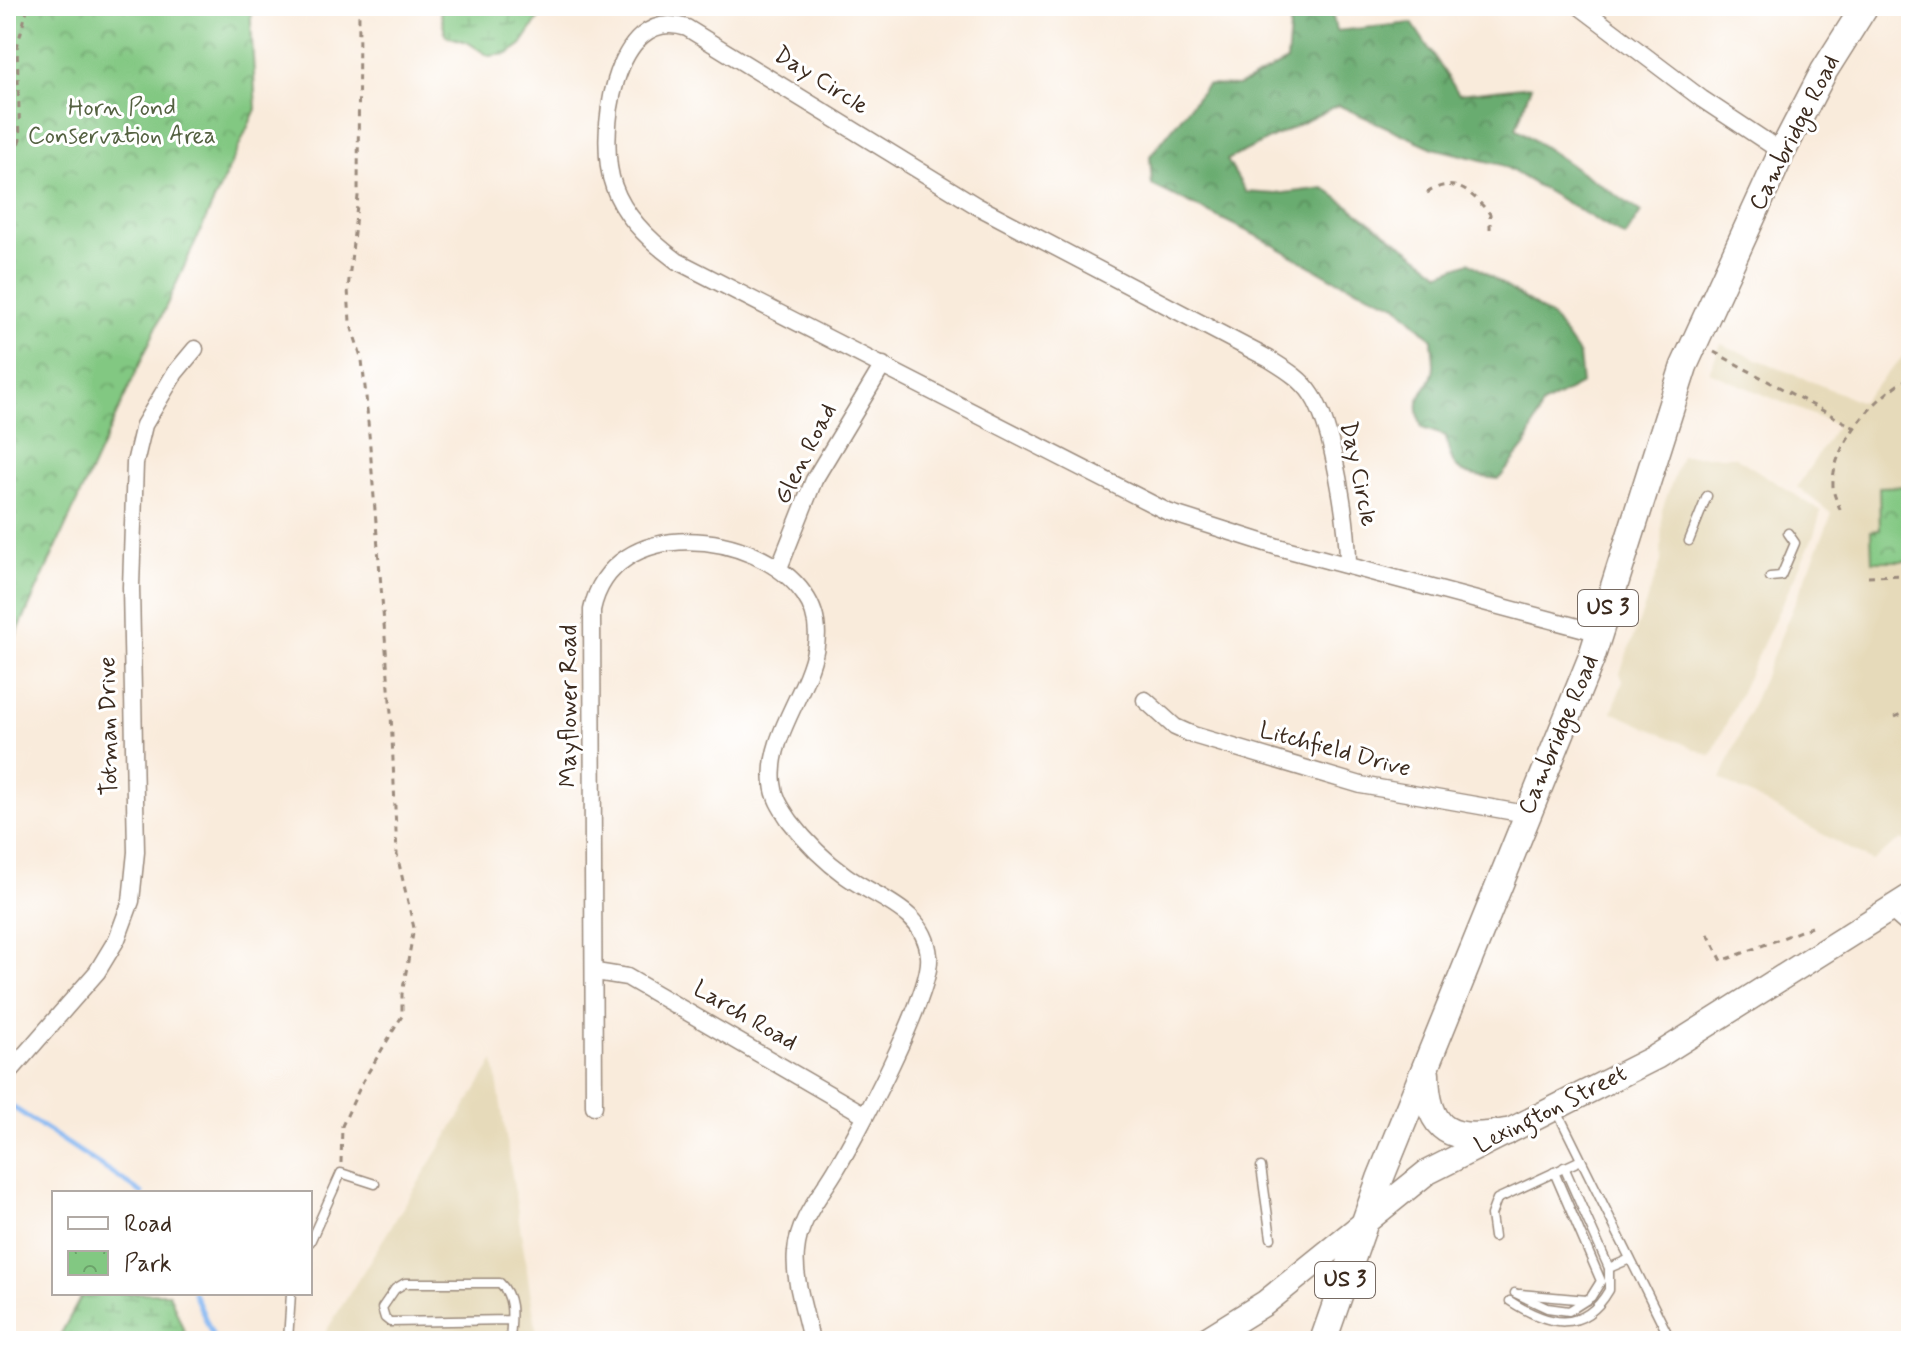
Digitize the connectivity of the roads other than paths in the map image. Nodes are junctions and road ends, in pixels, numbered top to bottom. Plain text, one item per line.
1 (1579, 6) edge
2 (1865, 6) edge
3 (1782, 152) junction
4 (195, 349) dead end
5 (883, 365) junction
6 (1707, 496) dead end
7 (1788, 533) dead end
8 (1689, 541) dead end
9 (1348, 564) junction
10 (779, 568) junction
11 (1770, 577) dead end
12 (1600, 633) junction
13 (1145, 700) dead end
14 (1526, 814) junction
15 (1911, 896) edge
16 (1886, 911) junction
17 (1911, 933) edge
18 (596, 972) junction
19 (1426, 1065) junction
20 (6, 1076) edge
21 (594, 1106) dead end
22 (1555, 1108) junction
23 (865, 1115) junction
24 (1506, 1132) junction
25 (1581, 1160) junction
26 (1261, 1167) dead end
27 (1564, 1167) junction
28 (1554, 1172) junction
29 (375, 1184) dead end
30 (1366, 1218) junction
31 (1494, 1237) dead end
32 (312, 1238) edge
33 (1271, 1238) dead end
34 (1630, 1259) junction
35 (1609, 1268) junction
36 (291, 1295) edge
37 (1513, 1297) junction
38 (1587, 1300) junction
39 (511, 1320) junction
40 (288, 1341) edge
41 (510, 1341) edge
42 (811, 1341) edge
43 (1204, 1341) edge
44 (1323, 1341) edge
45 (1671, 1341) edge

1 - 3 street
2 - 3 highway, Cambridge Road / US 3
3 - 12 highway, Cambridge Road / US 3
4 - 20 street, Totman Drive
5 - 9 street, Day Circle
5 - 9 street, Day Circle
5 - 10 street, Glen Road
6 - 8 lane
7 - 11 lane
9 - 12 street, Day Circle
10 - 18 street, Mayflower Road
10 - 23 street, Mayflower Road
12 - 14 highway, Cambridge Road / US 3
13 - 14 street, Litchfield Drive
14 - 19 highway, Cambridge Road / US 3
15 - 16 main road, Lexington Street
16 - 17 lane
16 - 22 main road, Lexington Street
18 - 21 street, Mayflower Road
18 - 23 street, Larch Road
19 - 24 highway
19 - 30 highway, Cambridge Road / US 3
22 - 24 main road, Lexington Street
22 - 25 lane
23 - 42 street, Mayflower Road
24 - 30 main road, Lexington Street
25 - 27 lane
25 - 34 lane
26 - 33 lane
27 - 28 lane
27 - 35 lane
28 - 31 lane
28 - 38 lane
29 - 32 lane
30 - 43 main road, Lexington Street
30 - 44 highway, Cambridge Road / US 3
34 - 35 lane
34 - 45 lane
35 - 37 lane
36 - 40 lane
37 - 38 lane
37 - 38 lane
39 - 39 lane
39 - 41 lane

